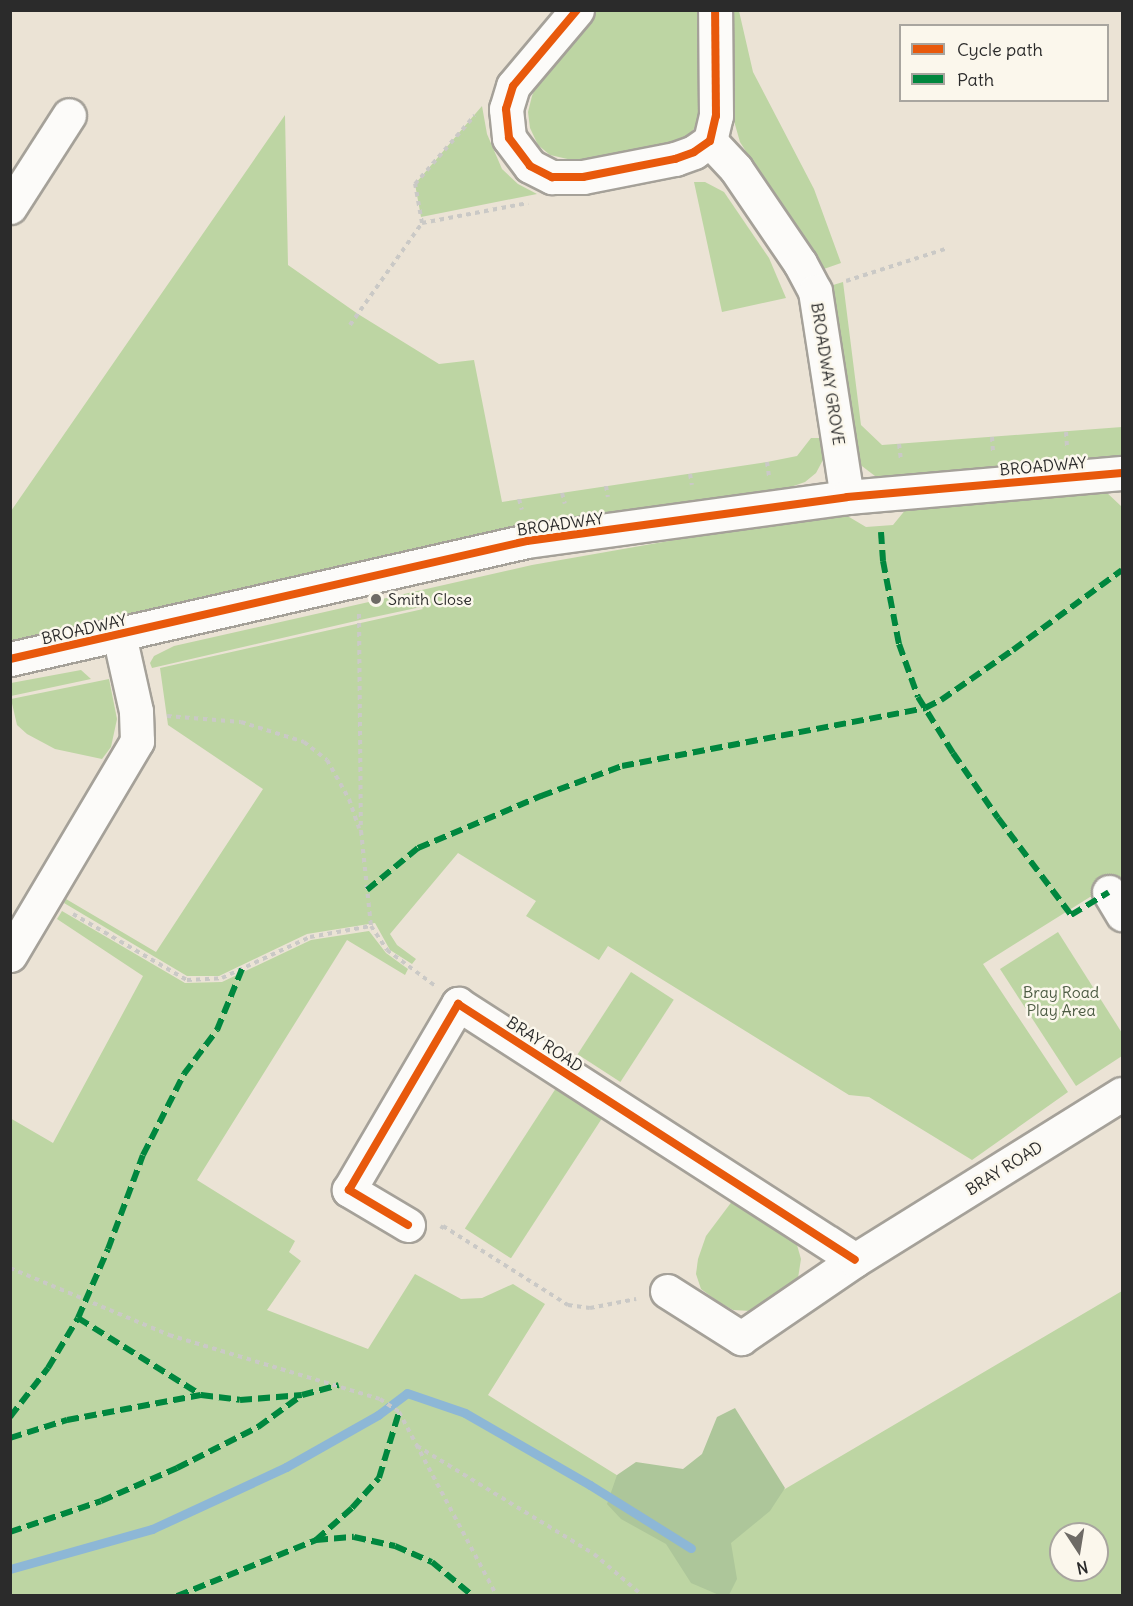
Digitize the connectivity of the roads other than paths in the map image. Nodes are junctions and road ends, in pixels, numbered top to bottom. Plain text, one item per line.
1 (577, 10) edge
2 (715, 10) edge
3 (69, 115) dead end
4 (710, 141) junction
5 (10, 207) edge
6 (1122, 473) edge
7 (847, 497) junction
8 (119, 634) junction
9 (10, 659) edge
10 (10, 955) edge
11 (1122, 1094) edge
12 (422, 1231) road end
13 (855, 1260) junction
14 (667, 1291) road end

1 - 4 street
2 - 4 street
3 - 5 street
4 - 7 street, BROADWAY GROVE
6 - 7 street, BROADWAY
7 - 8 street, BROADWAY
8 - 9 street, BROADWAY
8 - 10 street
11 - 13 street, BRAY ROAD
12 - 13 street, BRAY ROAD
13 - 14 street, BRAY ROAD

